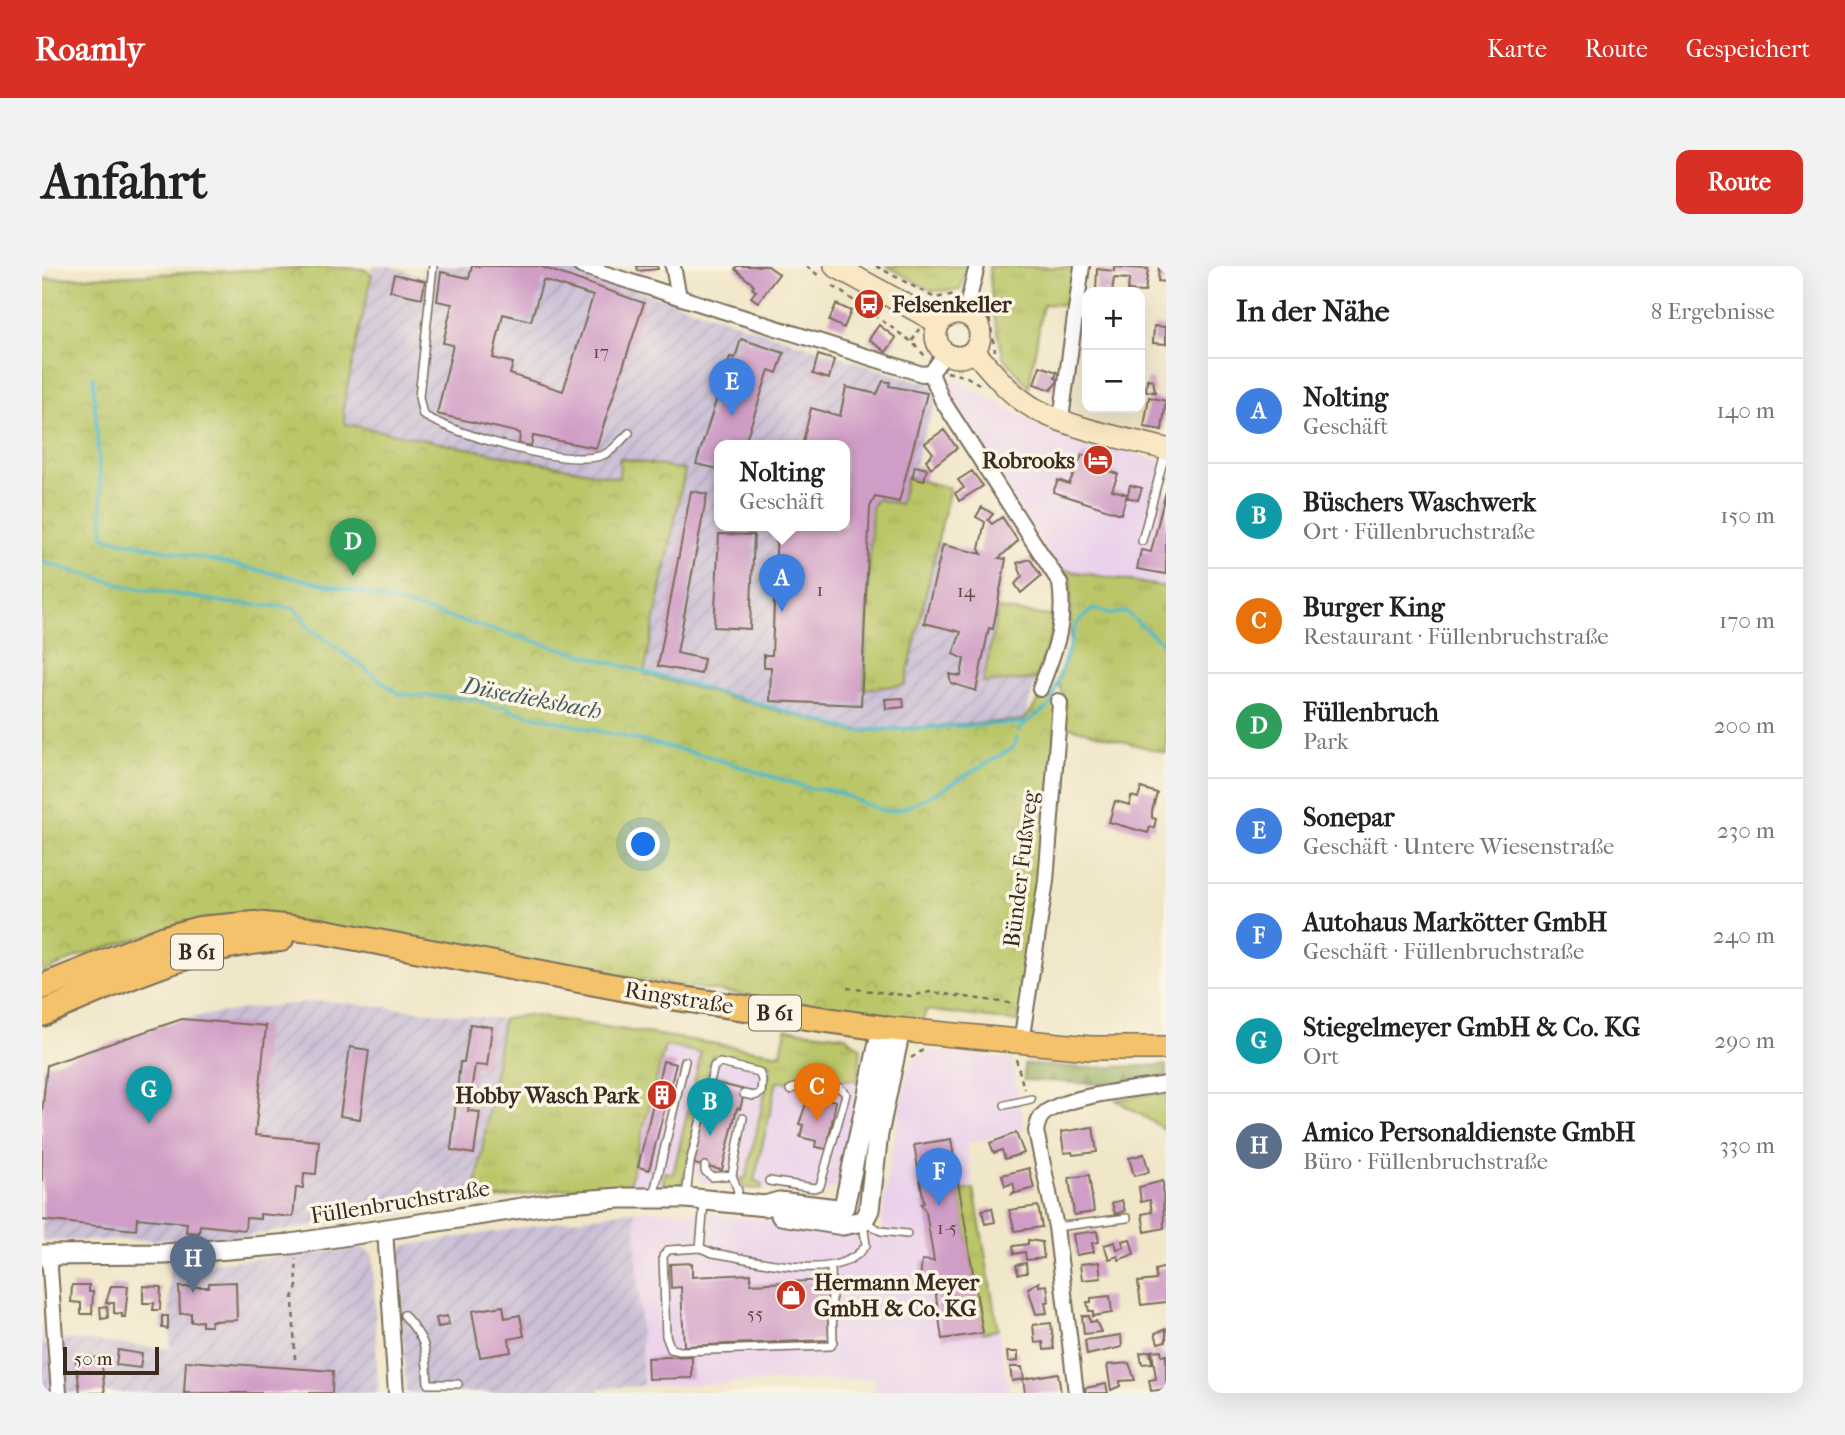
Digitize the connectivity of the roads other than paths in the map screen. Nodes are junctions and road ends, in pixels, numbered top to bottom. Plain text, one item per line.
1 (433, 266) edge
2 (581, 266) edge
3 (673, 266) edge
4 (835, 266) edge
5 (977, 266) edge
6 (1082, 266) edge
7 (679, 298) junction
8 (968, 307) junction
9 (939, 323) junction
10 (974, 351) junction
11 (938, 364) junction
12 (1061, 419) junction
13 (629, 433) dead end
14 (1166, 449) edge
15 (1163, 475) edge
16 (1142, 541) dead end
17 (1040, 689) dead end
18 (1058, 701) dead end
19 (362, 941) junction
20 (42, 987) edge
21 (42, 1014) edge
22 (891, 1029) junction
23 (1166, 1048) edge
24 (1018, 1050) junction
25 (685, 1061) dead end
26 (1166, 1084) edge
27 (790, 1090) dead end
28 (744, 1094) dead end
29 (1031, 1099) road end
30 (1005, 1105) dead end
31 (743, 1118) dead end
32 (705, 1166) dead end
33 (732, 1175) junction
34 (769, 1181) dead end
35 (653, 1198) junction
36 (695, 1198) junction
37 (736, 1202) junction
38 (765, 1206) junction
39 (844, 1207) junction
40 (1127, 1218) dead end
41 (863, 1221) junction
42 (1056, 1227) junction
43 (385, 1230) junction
44 (906, 1234) dead end
45 (701, 1248) junction
46 (46, 1255) edge
47 (831, 1268) junction
48 (404, 1315) dead end
49 (458, 1384) dead end
50 (59, 1393) edge
51 (396, 1393) edge
52 (1076, 1393) edge

1 - 13 lane
2 - 7 street
3 - 7 street
4 - 9 main road
5 - 8 street
6 - 12 street
7 - 11 street
8 - 9 main road
8 - 10 main road
9 - 11 main road
10 - 11 main road
10 - 12 main road
11 - 17 street
12 - 14 main road
14 - 15 lane
15 - 16 lane
18 - 24 street, Bünder Fußweg
19 - 20 highway, Ringstraße / B 61
19 - 21 highway, Ringstraße / B 61
19 - 22 highway, Ringstraße / B 61
22 - 24 main road, Ringstraße / B 61
22 - 39 street
22 - 41 street
23 - 24 main road, Ringstraße / B 61
25 - 35 lane
26 - 42 street
27 - 34 lane
28 - 36 lane
29 - 30 lane
31 - 33 lane
32 - 33 lane
33 - 37 lane
35 - 36 street, Füllenbruchstraße
35 - 43 street, Füllenbruchstraße
36 - 37 street, Füllenbruchstraße
36 - 45 lane
37 - 38 street, Füllenbruchstraße
38 - 39 street, Füllenbruchstraße
38 - 41 street, Füllenbruchstraße
39 - 41 street
40 - 42 lane
41 - 44 lane
41 - 47 lane
42 - 52 street
43 - 46 street, Füllenbruchstraße
43 - 51 street
45 - 47 lane
45 - 47 lane
46 - 50 street
48 - 49 lane

